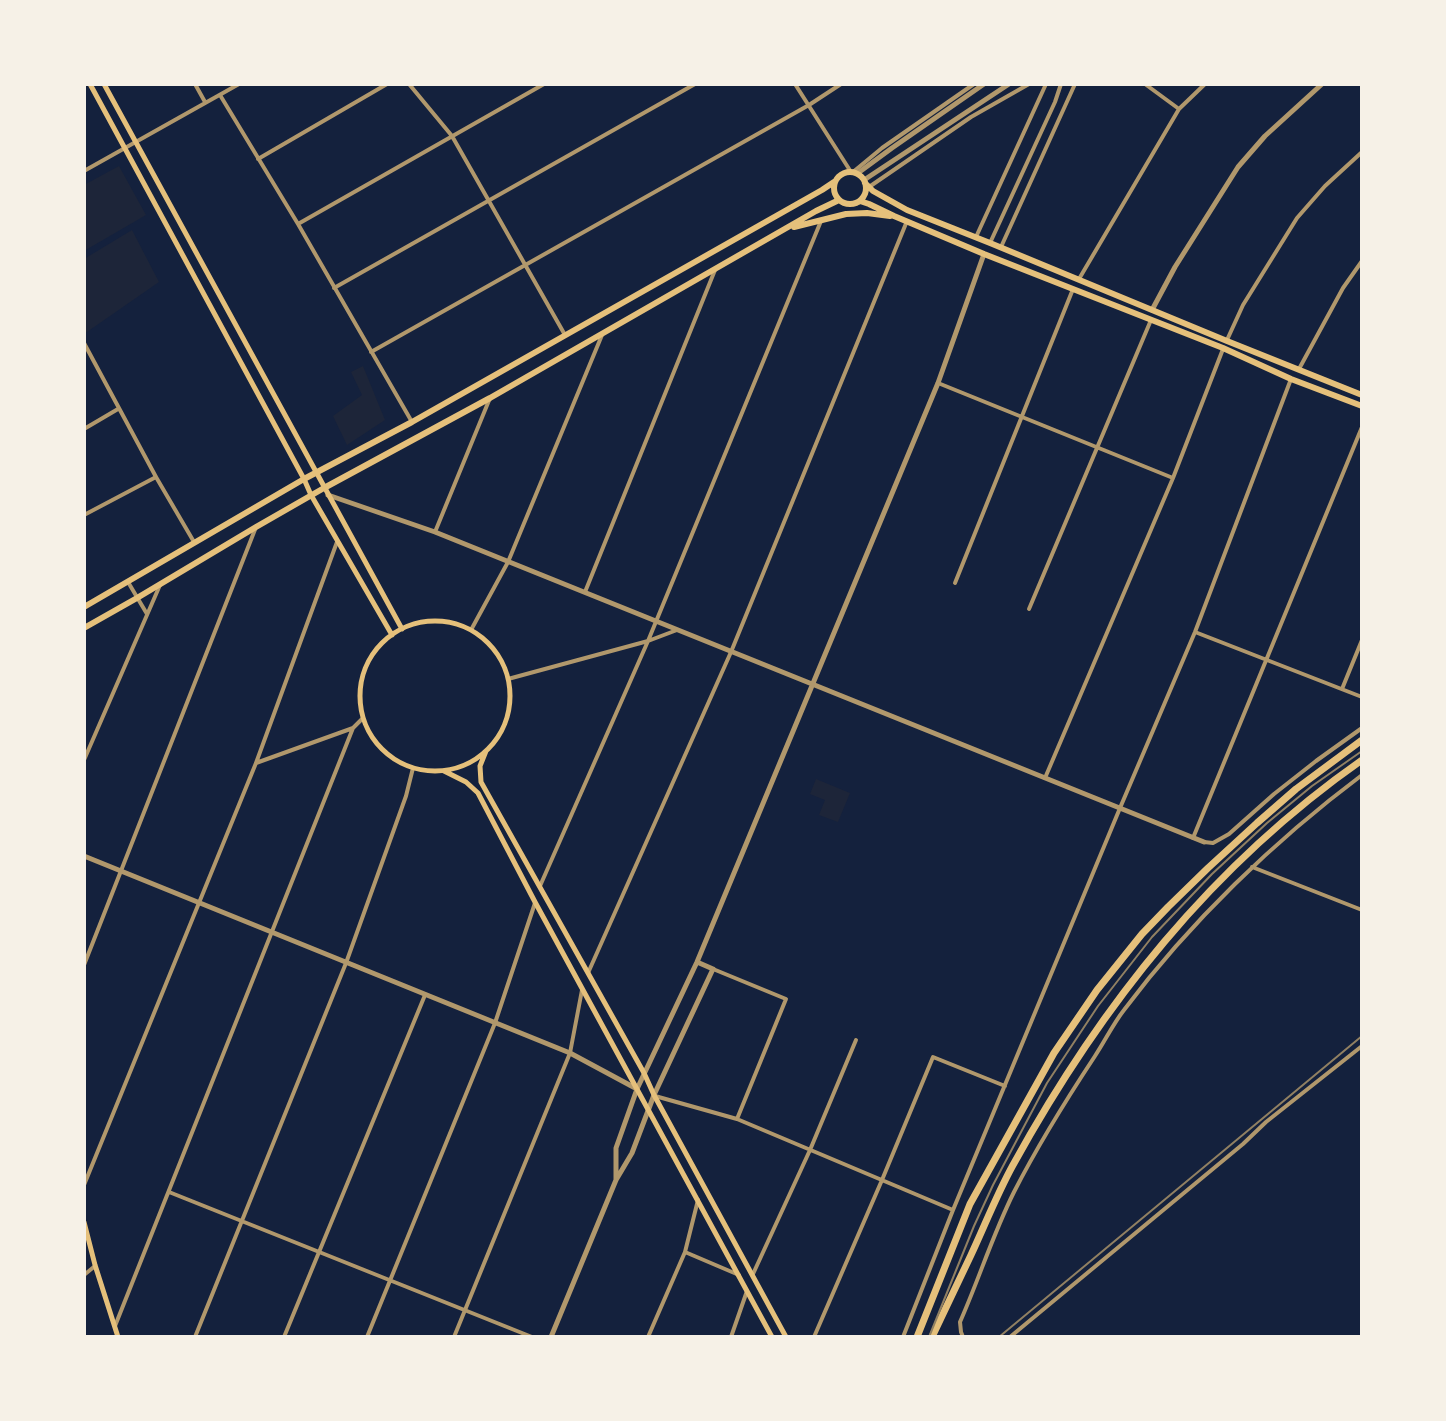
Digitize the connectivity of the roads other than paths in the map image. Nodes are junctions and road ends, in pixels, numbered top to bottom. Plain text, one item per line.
1 (90, 84) edge
2 (104, 84) edge
3 (195, 84) edge
4 (239, 84) edge
5 (387, 84) edge
6 (409, 84) edge
7 (544, 84) edge
8 (695, 84) edge
9 (795, 84) edge
10 (841, 84) edge
11 (974, 84) edge
12 (984, 84) edge
13 (1009, 84) edge
14 (1029, 84) edge
15 (1046, 84) edge
16 (1061, 84) edge
17 (1075, 84) edge
18 (1144, 84) edge
19 (1205, 84) edge
20 (1322, 84) edge
21 (220, 95) junction
22 (205, 102) junction
23 (808, 105) junction
24 (1179, 109) junction
25 (452, 136) junction
26 (135, 141) junction
27 (125, 148) junction
28 (1362, 152) edge
29 (258, 159) junction
30 (84, 171) edge
31 (854, 172) junction
32 (834, 182) junction
33 (866, 184) junction
34 (839, 200) junction
35 (488, 201) junction
36 (858, 202) junction
37 (894, 216) junction
38 (821, 220) junction
39 (907, 221) junction
40 (298, 224) junction
41 (772, 237) junction
42 (976, 237) junction
43 (990, 243) junction
44 (1001, 247) junction
45 (984, 254) junction
46 (1362, 261) edge
47 (525, 265) junction
48 (716, 268) junction
49 (1079, 279) junction
50 (334, 288) junction
51 (1074, 288) junction
52 (1152, 310) junction
53 (1151, 320) junction
54 (603, 332) junction
55 (564, 335) junction
56 (1227, 341) junction
57 (84, 345) edge
58 (1223, 348) junction
59 (371, 352) junction
60 (1299, 369) junction
61 (1291, 379) junction
62 (938, 382) junction
63 (1362, 395) edge
64 (490, 398) junction
65 (1362, 406) edge
66 (118, 409) junction
67 (1022, 417) junction
68 (412, 422) junction
69 (1362, 427) edge
70 (84, 429) edge
71 (1097, 448) junction
72 (316, 473) junction
73 (156, 477) junction
74 (1173, 478) junction
75 (304, 479) junction
76 (324, 488) junction
77 (311, 495) junction
78 (328, 495) junction
79 (84, 516) edge
80 (256, 527) junction
81 (435, 532) junction
82 (338, 541) junction
83 (195, 543) junction
84 (508, 562) junction
85 (128, 581) junction
86 (955, 583) dead end
87 (161, 584) junction
88 (585, 592) junction
89 (137, 598) junction
90 (84, 607) edge
91 (1029, 609) dead end
92 (147, 615) junction
93 (656, 621) junction
94 (84, 628) edge
95 (402, 629) junction
96 (471, 630) junction
97 (678, 630) junction
98 (1195, 632) junction
99 (392, 635) junction
100 (648, 640) junction
101 (1362, 640) edge
102 (732, 652) junction
103 (1266, 660) junction
104 (508, 679) junction
105 (813, 684) junction
106 (1342, 689) junction
107 (1362, 697) edge
108 (362, 719) junction
109 (353, 728) junction
110 (1362, 728) edge
111 (1362, 740) edge
112 (486, 751) junction
113 (84, 760) edge
114 (1362, 760) edge
115 (256, 763) junction
116 (413, 768) junction
117 (444, 771) junction
118 (1362, 775) edge
119 (1046, 778) junction
120 (1120, 808) junction
121 (1193, 838) junction
122 (1204, 842) joint
123 (84, 856) edge
124 (1252, 867) junction
125 (122, 872) junction
126 (540, 886) junction
127 (535, 902) junction
128 (199, 903) junction
129 (1362, 910) edge
130 (272, 933) junction
131 (697, 962) junction
132 (346, 963) junction
133 (84, 965) edge
134 (713, 969) junction
135 (587, 974) junction
136 (582, 988) junction
137 (425, 995) junction
138 (495, 1023) junction
139 (856, 1040) dead end
140 (1362, 1046) edge
141 (570, 1053) junction
142 (644, 1073) junction
143 (1005, 1086) junction
144 (637, 1089) junction
145 (654, 1095) junction
146 (648, 1109) junction
147 (737, 1119) junction
148 (810, 1150) junction
149 (616, 1180) junction
150 (882, 1180) junction
151 (84, 1185) edge
152 (169, 1192) junction
153 (698, 1199) junction
154 (954, 1210) junction
155 (242, 1221) junction
156 (84, 1222) edge
157 (319, 1252) junction
158 (685, 1252) junction
159 (95, 1265) junction
160 (753, 1274) junction
161 (84, 1275) edge
162 (740, 1275) junction
163 (390, 1280) junction
164 (747, 1290) junction
165 (465, 1310) junction
166 (115, 1326) junction
167 (118, 1337) edge
168 (195, 1337) edge
169 (284, 1337) edge
170 (367, 1337) edge
171 (454, 1337) edge
172 (532, 1337) edge
173 (551, 1337) edge
174 (648, 1337) edge
175 (731, 1337) edge
176 (772, 1337) edge
177 (786, 1337) edge
178 (814, 1337) edge
179 (903, 1337) edge
180 (917, 1337) edge
181 (933, 1337) edge
182 (963, 1337) edge
183 (1010, 1337) edge

1 - 27 main road
2 - 26 main road
3 - 22 street
4 - 21 street
5 - 29 street
6 - 25 street
7 - 25 street
8 - 35 street
9 - 23 street
10 - 23 street
11 - 31 street
12 - 31 street
13 - 33 street
14 - 33 street
15 - 42 street
16 - 43 street
17 - 44 street
18 - 24 street
19 - 24 street
20 - 52 street
21 - 22 street
21 - 29 street
22 - 26 street
23 - 31 street
23 - 47 street
24 - 49 street
25 - 35 street
25 - 40 street
26 - 27 street
26 - 72 main road
27 - 30 street
27 - 75 main road
28 - 56 street
29 - 40 street
31 - 32 main road
31 - 33 main road
32 - 34 main road
32 - 55 main road
33 - 36 main road
33 - 42 main road
34 - 36 main road
34 - 41 main road
35 - 47 street
35 - 50 street
36 - 37 main road
37 - 38 main road
37 - 39 main road
38 - 41 main road
38 - 93 street
39 - 45 main road
39 - 102 street
40 - 50 street
41 - 48 main road
42 - 43 main road
43 - 44 main road
44 - 49 main road
45 - 51 main road
45 - 62 street
46 - 60 street
47 - 55 street
47 - 59 street
48 - 54 main road
48 - 88 street
49 - 52 main road
50 - 59 street
51 - 53 main road
51 - 67 street
52 - 56 main road
53 - 58 main road
53 - 71 street
54 - 64 main road
54 - 84 street
55 - 68 main road
56 - 60 main road
57 - 66 street
58 - 61 main road
58 - 74 street
59 - 68 street
60 - 63 main road
61 - 65 main road
61 - 98 street
62 - 67 street
62 - 105 street
64 - 76 main road
64 - 81 street
66 - 70 street
66 - 73 street
67 - 71 street
67 - 86 street
68 - 72 main road
69 - 103 street
71 - 74 street
71 - 91 street
72 - 75 main road
72 - 76 main road
73 - 79 street
73 - 83 street
74 - 119 street
75 - 77 main road
75 - 83 main road
76 - 77 main road
76 - 78 main road
77 - 80 main road
77 - 82 main road
78 - 81 street
78 - 95 main road
80 - 87 main road
80 - 125 street
81 - 84 street
82 - 99 main road
82 - 115 street
83 - 85 main road
84 - 88 street
84 - 96 street
85 - 89 street
85 - 90 main road
87 - 89 main road
87 - 92 street
88 - 93 street
89 - 92 street
89 - 94 main road
92 - 113 street
93 - 97 street
93 - 100 street
95 - 96 main road
95 - 99 main road
96 - 104 main road
97 - 100 street
97 - 102 street
98 - 103 street
98 - 120 street
99 - 108 main road
100 - 104 street
100 - 126 street
101 - 106 street
102 - 105 street
102 - 135 street
103 - 106 street
103 - 121 street
104 - 112 main road
105 - 119 street
105 - 131 street
106 - 107 street
108 - 109 street
108 - 116 main road
109 - 115 street
109 - 130 street
110 - 122 street
111 - 180 highway
112 - 117 main road
112 - 126 main road
114 - 181 highway
115 - 128 street
116 - 117 main road
116 - 132 street
117 - 127 main road
118 - 124 street
119 - 120 street
120 - 121 street
120 - 143 street
121 - 122 street
123 - 125 street
124 - 129 street
124 - 182 street
125 - 128 street
125 - 133 street
126 - 135 main road
127 - 136 main road
127 - 138 street
128 - 130 street
128 - 151 street
130 - 132 street
130 - 152 street
131 - 134 street
131 - 142 street
132 - 137 street
132 - 155 street
134 - 145 street
134 - 147 street
135 - 142 main road
136 - 141 street
136 - 144 main road
137 - 138 street
137 - 157 street
138 - 141 street
138 - 163 street
139 - 148 street
140 - 183 street
141 - 144 street
141 - 165 street
142 - 144 street
142 - 145 main road
143 - 150 street
143 - 154 street
144 - 146 main road
144 - 149 street
145 - 146 street
145 - 147 street
145 - 160 main road
146 - 149 street
146 - 153 main road
147 - 148 street
148 - 150 street
148 - 160 street
149 - 173 street
150 - 154 street
150 - 178 street
152 - 155 street
152 - 166 street
153 - 158 street
153 - 162 main road
154 - 179 street
155 - 157 street
155 - 168 street
156 - 159 main road
157 - 163 street
157 - 169 street
158 - 162 street
158 - 174 street
159 - 161 street
159 - 166 main road
160 - 177 main road
162 - 164 main road
163 - 165 street
163 - 170 street
164 - 175 street
164 - 176 main road
165 - 171 street
165 - 172 street
166 - 167 main road

